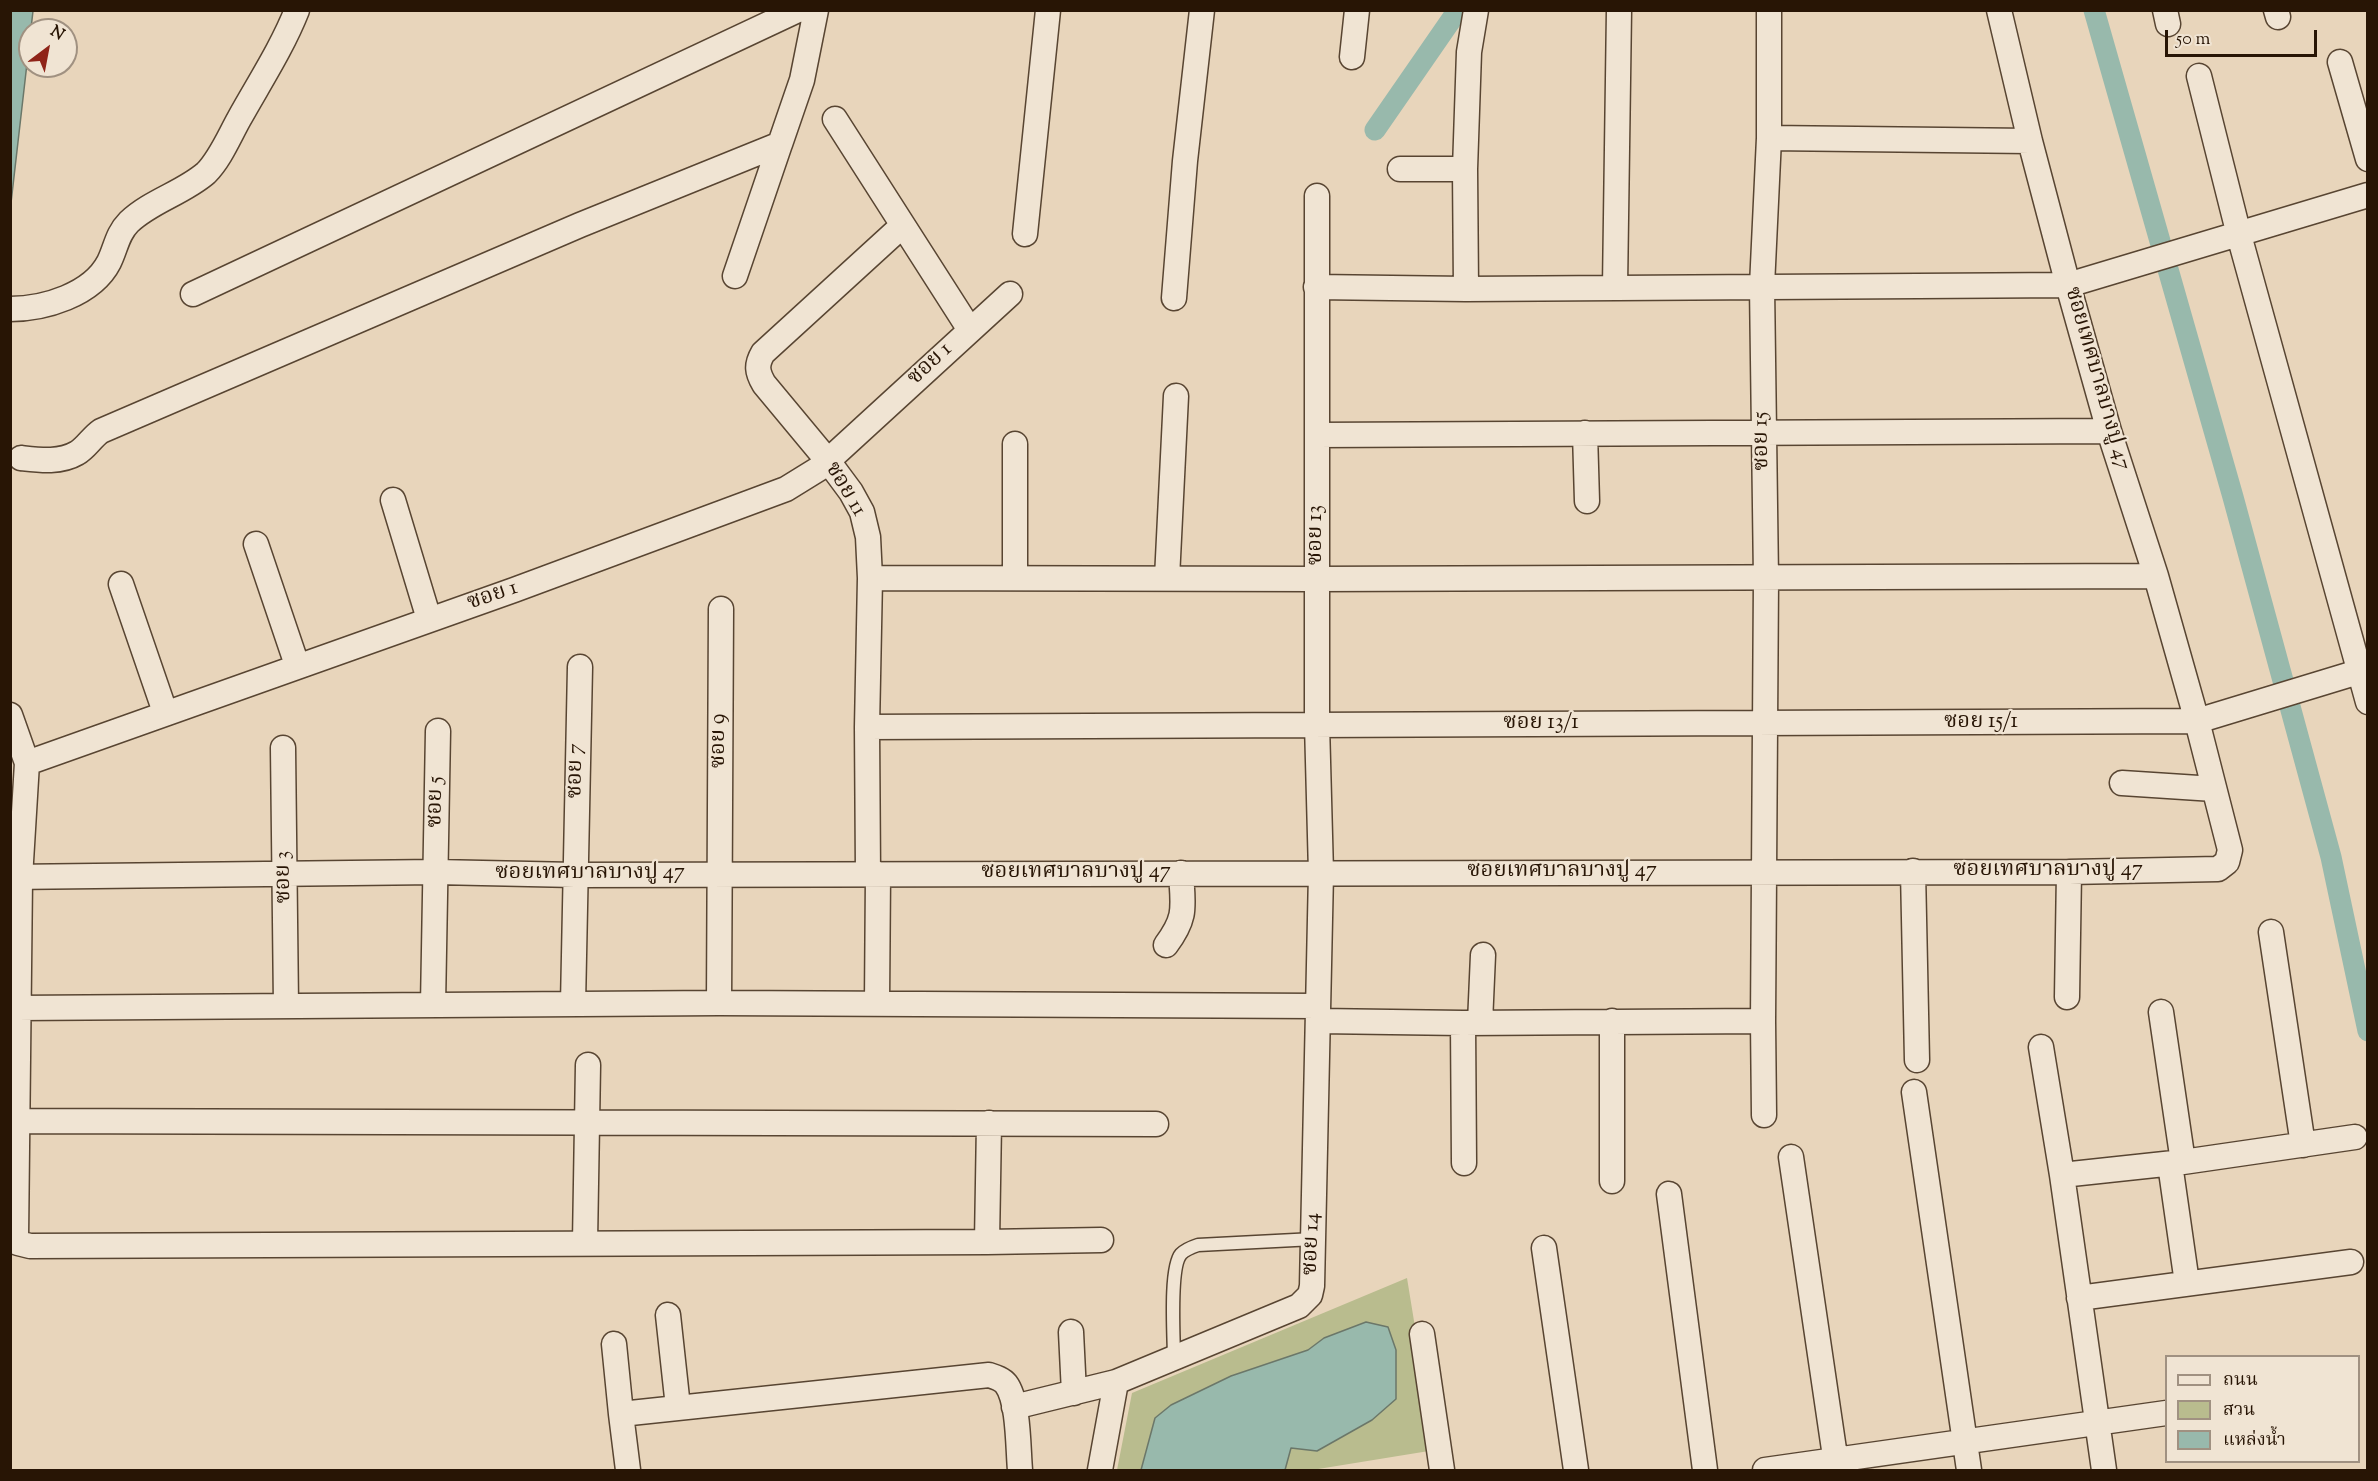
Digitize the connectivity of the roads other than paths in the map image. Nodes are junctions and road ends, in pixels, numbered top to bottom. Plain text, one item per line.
1 (297, 10) edge
2 (798, 10) edge
3 (816, 10) edge
4 (1048, 10) edge
5 (1202, 10) edge
6 (1357, 10) edge
7 (1476, 10) edge
8 (1619, 10) edge
9 (1769, 10) edge
10 (1999, 10) edge
11 (1352, 57) dead end
12 (2340, 62) dead end
13 (2199, 76) dead end
14 (835, 119) dead end
15 (1769, 138) junction
16 (2030, 141) junction
17 (780, 144) junction
18 (2367, 159) edge
19 (1400, 169) dead end
20 (1465, 169) junction
21 (2367, 195) edge
22 (1317, 196) dead end
23 (902, 226) junction
24 (1025, 234) dead end
25 (2239, 235) junction
26 (735, 276) dead end
27 (2068, 285) junction
28 (1762, 286) junction
29 (1316, 287) junction
30 (1615, 287) junction
31 (1466, 288) junction
32 (193, 294) dead end
33 (1010, 294) dead end
34 (1174, 298) dead end
35 (10, 309) edge
36 (970, 330) junction
37 (1176, 396) dead end
38 (2109, 431) junction
39 (1585, 433) junction
40 (1763, 433) junction
41 (1317, 435) junction
42 (1016, 444) dead end
43 (21, 459) dead end
44 (828, 460) junction
45 (393, 500) dead end
46 (1587, 501) dead end
47 (256, 544) dead end
48 (2156, 576) junction
49 (870, 578) junction
50 (1016, 578) junction
51 (1167, 578) junction
52 (1317, 579) junction
53 (1766, 579) junction
54 (121, 584) dead end
55 (721, 609) dead end
56 (429, 619) junction
57 (297, 665) junction
58 (580, 667) dead end
59 (2363, 671) edge
60 (2367, 702) edge
61 (165, 712) junction
62 (10, 715) edge
63 (2197, 721) junction
64 (1317, 724) junction
65 (1765, 724) junction
66 (867, 727) junction
67 (438, 731) dead end
68 (283, 748) dead end
69 (27, 763) junction
70 (2122, 783) dead end
71 (2214, 789) junction
72 (1765, 871) junction
73 (1913, 871) junction
74 (436, 872) junction
75 (2069, 872) junction
76 (285, 873) junction
77 (1182, 873) junction
78 (1321, 873) junction
79 (719, 874) junction
80 (873, 874) junction
81 (575, 875) junction
82 (15, 877) edge
83 (2271, 932) dead end
84 (1166, 945) dead end
85 (1483, 955) dead end
86 (2067, 997) dead end
87 (719, 1003) junction
88 (878, 1003) junction
89 (573, 1004) junction
90 (433, 1005) junction
91 (286, 1006) junction
92 (17, 1008) junction
93 (2161, 1012) dead end
94 (1318, 1013) junction
95 (1612, 1021) junction
96 (1763, 1021) junction
97 (1472, 1023) junction
98 (2041, 1047) dead end
99 (1917, 1060) dead end
100 (588, 1065) dead end
101 (1914, 1092) dead end
102 (1764, 1115) dead end
103 (15, 1121) junction
104 (586, 1122) junction
105 (989, 1124) junction
106 (1156, 1124) dead end
107 (2355, 1137) dead end
108 (2303, 1145) junction
109 (1791, 1156) dead end
110 (1464, 1163) dead end
111 (2176, 1163) junction
112 (2062, 1175) junction
113 (1612, 1181) dead end
114 (1669, 1194) dead end
115 (1314, 1239) junction
116 (1101, 1240) dead end
117 (585, 1242) junction
118 (987, 1242) junction
119 (1544, 1248) dead end
120 (2351, 1262) dead end
121 (2187, 1283) junction
122 (2079, 1298) junction
123 (668, 1315) dead end
124 (1071, 1332) dead end
125 (1422, 1334) dead end
126 (614, 1344) dead end
127 (1174, 1359) junction
128 (1116, 1382) junction
129 (1074, 1393) junction
130 (678, 1407) junction
131 (1014, 1407) junction
132 (2165, 1413) edge
133 (621, 1414) junction
134 (2097, 1423) junction
135 (1964, 1441) junction
136 (1837, 1465) edge
137 (628, 1470) edge
138 (1020, 1470) edge
139 (1100, 1470) edge
140 (1442, 1470) edge
141 (1576, 1470) edge
142 (1705, 1470) edge
143 (1766, 1470) edge
144 (1969, 1470) edge
145 (2104, 1470) edge

1 - 35 street
2 - 32 street
3 - 17 street
4 - 24 street
5 - 34 street
6 - 11 street
7 - 20 street
8 - 30 street
9 - 15 street, ซอย 15
10 - 16 street, ซอยเทศบาลบางปู 47
12 - 18 street
13 - 25 street
14 - 23 street
15 - 16 street
15 - 28 street, ซอย 15
16 - 27 street, ซอยเทศบาลบางปู 47
17 - 26 street
17 - 43 street
19 - 20 street
20 - 31 street
21 - 25 street
22 - 29 street, ซอย 13
23 - 36 street
23 - 44 street, ซอย 11
25 - 27 street
25 - 59 street
27 - 28 street
27 - 38 street, ซอยเทศบาลบางปู 47
28 - 30 street
28 - 40 street, ซอย 15
29 - 31 street
29 - 41 street, ซอย 13
30 - 31 street
33 - 36 street, ซอย 1
36 - 44 street, ซอย 1
37 - 51 street
38 - 40 street
38 - 48 street, ซอยเทศบาลบางปู 47
39 - 40 street
39 - 41 street
39 - 46 street
40 - 53 street, ซอย 15
41 - 52 street, ซอย 13
42 - 50 street
44 - 49 street, ซอย 11
44 - 56 street, ซอย 1
45 - 56 street
47 - 57 street
48 - 53 street
48 - 63 street, ซอยเทศบาลบางปู 47
49 - 50 street
49 - 66 street, ซอย 11
50 - 51 street
51 - 52 street
52 - 53 street
52 - 64 street, ซอย 13
53 - 65 street, ซอย 15
54 - 61 street
55 - 79 street, ซอย 9
56 - 57 street, ซอย 1
57 - 61 street, ซอย 1
58 - 81 street, ซอย 7
59 - 60 street
59 - 63 street, ซอย 15/1
61 - 69 street, ซอย 1
62 - 69 street
63 - 65 street, ซอย 15/1
63 - 71 street, ซอยเทศบาลบางปู 47
64 - 65 street, ซอย 13/1
64 - 66 street, ซอย 13/1
64 - 78 street, ซอย 13
65 - 72 street, ซอย 15
66 - 80 street, ซอย 11
67 - 74 street, ซอย 5
68 - 76 street, ซอย 3
69 - 82 street
70 - 71 street
71 - 75 street, ซอยเทศบาลบางปู 47
72 - 73 street, ซอยเทศบาลบางปู 47
72 - 78 street, ซอยเทศบาลบางปู 47
72 - 96 street, ซอย 15
73 - 75 street, ซอยเทศบาลบางปู 47
73 - 99 street
74 - 76 street, ซอยเทศบาลบางปู 47
74 - 81 street, ซอยเทศบาลบางปู 47
74 - 90 street, ซอย 5
75 - 86 street
76 - 82 street, ซอยเทศบาลบางปู 47
76 - 91 street, ซอย 3
77 - 78 street, ซอยเทศบาลบางปู 47
77 - 80 street, ซอยเทศบาลบางปู 47
77 - 84 street
78 - 94 street, ซอย 14
79 - 80 street, ซอยเทศบาลบางปู 47
79 - 81 street, ซอยเทศบาลบางปู 47
79 - 87 street, ซอย 9
80 - 88 street, ซอย 11
81 - 89 street, ซอย 7
82 - 92 street
83 - 108 street
85 - 97 street
87 - 88 street
87 - 89 street
88 - 94 street
89 - 90 street
90 - 91 street
91 - 92 street
92 - 103 street
93 - 111 street
94 - 97 street
94 - 115 street, ซอย 14
95 - 96 street
95 - 97 street
95 - 113 street
96 - 102 street, ซอย 15
97 - 110 street
98 - 112 street
100 - 104 street
101 - 135 street
103 - 104 street
103 - 117 street
104 - 105 street
104 - 117 street
105 - 106 street
105 - 118 street
107 - 108 street
108 - 111 street
109 - 136 street
111 - 112 street
111 - 121 street
112 - 122 street
114 - 142 street
115 - 127 street, ซอย 14
115 - 127 lane
116 - 118 street
117 - 118 street
119 - 141 street
120 - 121 street
121 - 122 street
122 - 134 street
123 - 130 street
124 - 129 street
125 - 140 street
126 - 133 street
127 - 128 street, ซอย 14
128 - 129 street, ซอย 14
128 - 139 street
129 - 131 street, ซอย 14
130 - 131 street
130 - 133 street
131 - 138 street
132 - 134 street
133 - 137 street
134 - 135 street
134 - 145 street
135 - 136 street
135 - 144 street
136 - 143 street

